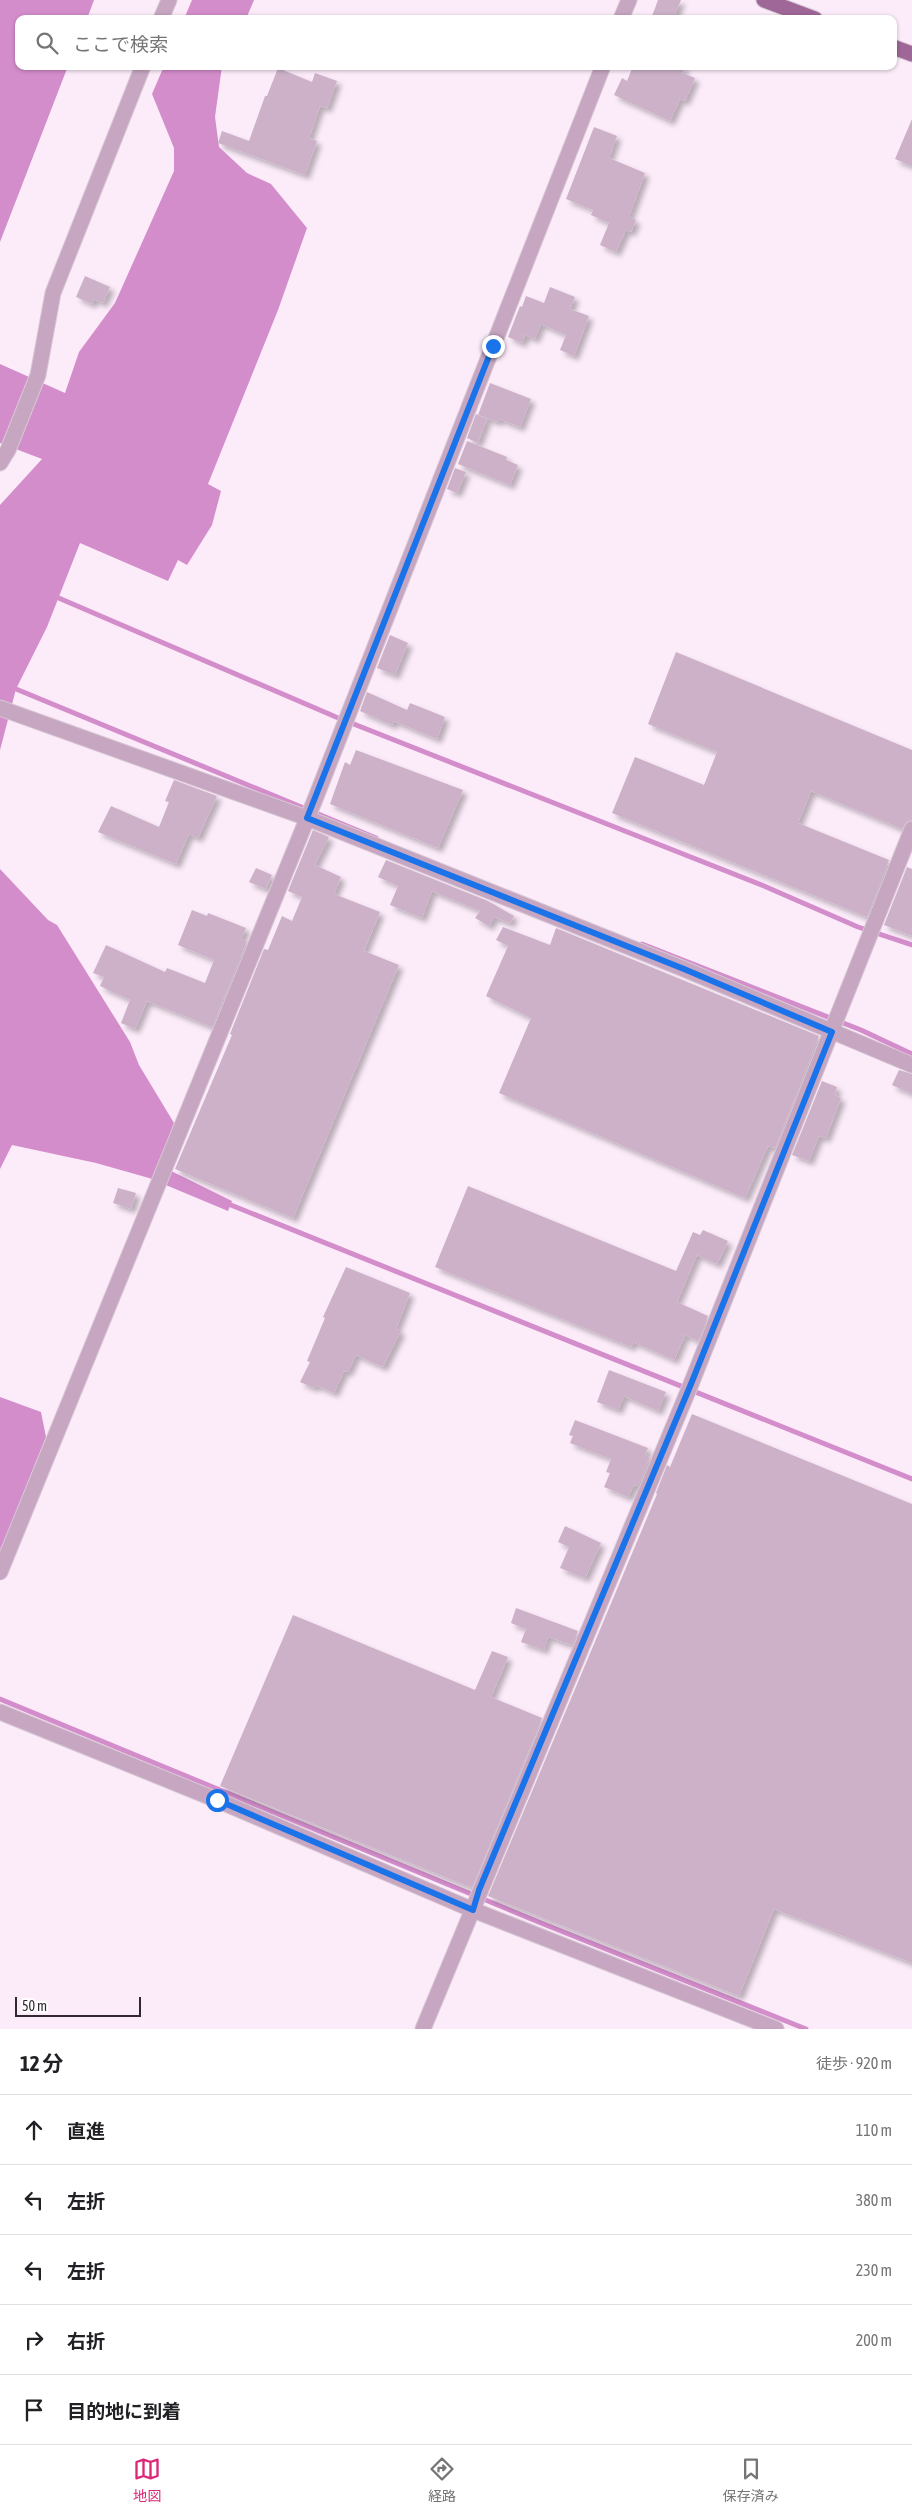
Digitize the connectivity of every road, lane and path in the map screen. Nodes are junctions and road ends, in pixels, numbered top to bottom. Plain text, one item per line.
1 (169, 0) edge
2 (629, 0) edge
3 (764, 0) edge
4 (163, 15) edge
5 (623, 15) edge
6 (804, 15) edge
7 (897, 48) edge
8 (912, 54) edge
9 (140, 70) edge
10 (601, 70) edge
11 (0, 463) edge
12 (0, 708) edge
13 (307, 818) junction
14 (912, 828) edge
15 (835, 1025) junction
16 (912, 1065) edge
17 (0, 1572) edge
18 (0, 1712) edge
19 (475, 1901) junction
20 (423, 2029) edge
21 (776, 2029) edge

1 - 4 street
2 - 5 street
3 - 6 main road
7 - 8 main road
9 - 11 street
10 - 13 street
12 - 13 street
13 - 15 street
13 - 17 street
14 - 15 street
15 - 16 street
15 - 19 street
18 - 19 street
19 - 20 street
19 - 21 street

